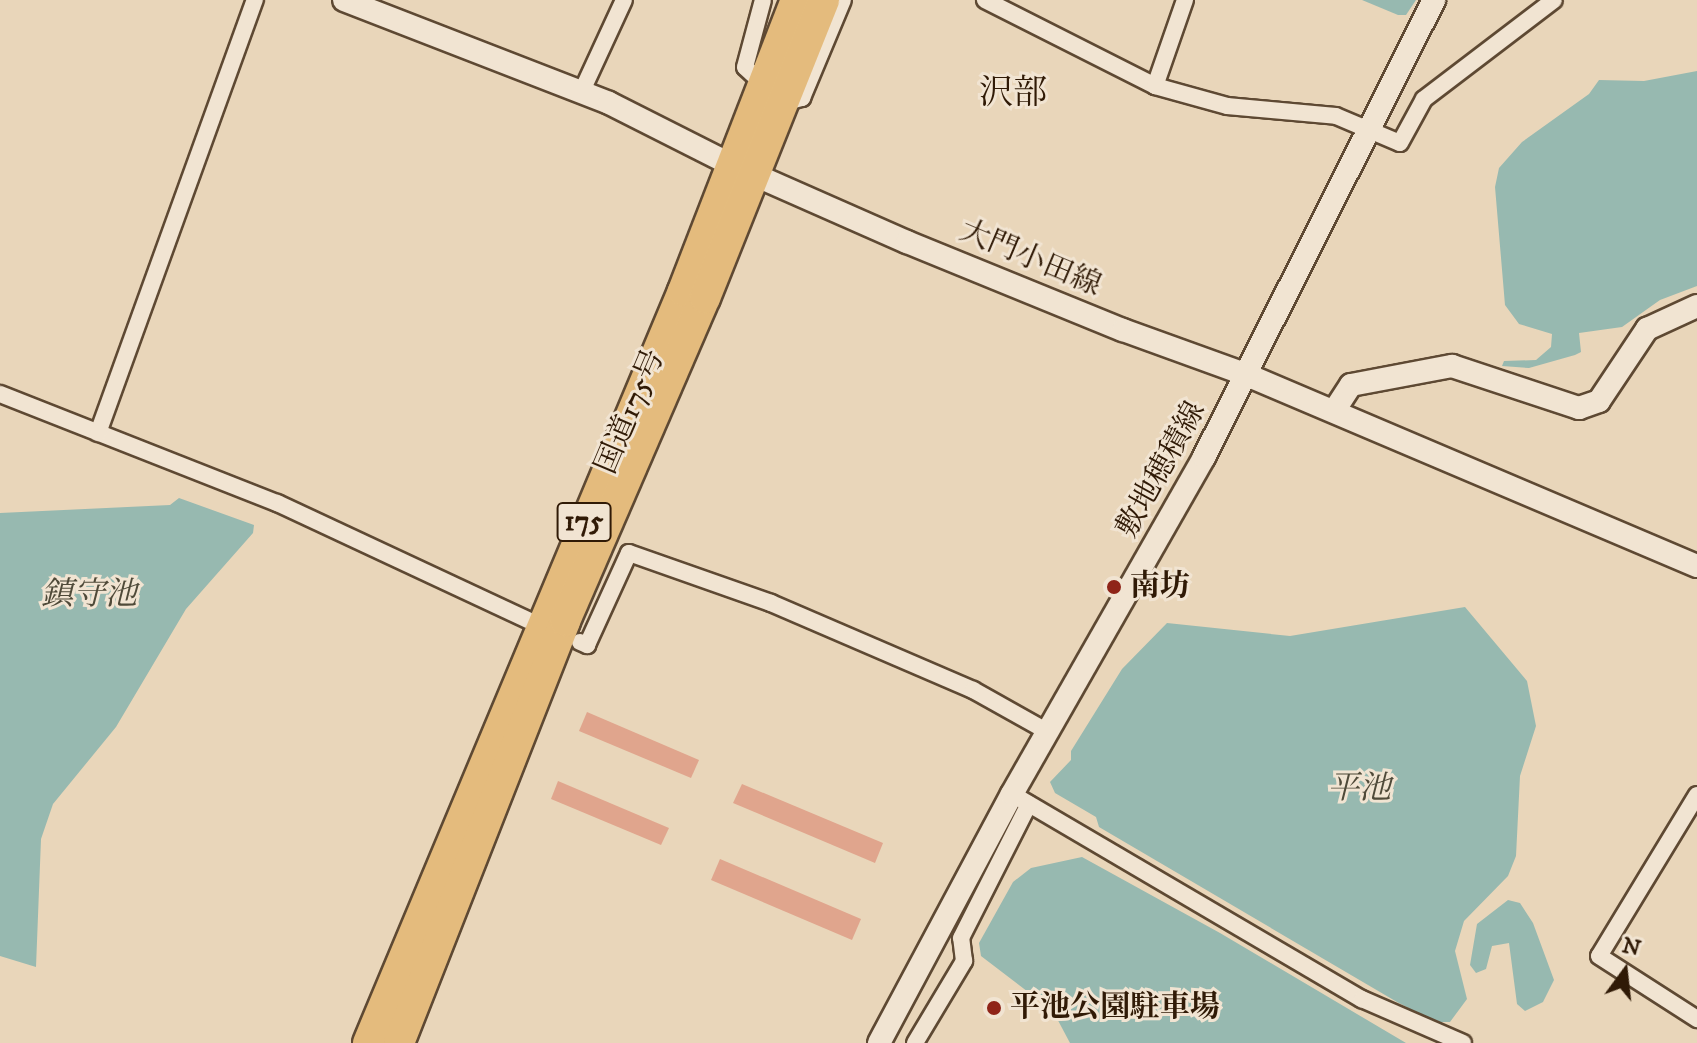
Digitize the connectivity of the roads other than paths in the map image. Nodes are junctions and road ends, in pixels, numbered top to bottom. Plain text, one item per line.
1 (255, 0) edge
2 (344, 0) edge
3 (624, 0) edge
4 (763, 0) edge
5 (796, 0) edge
6 (824, 0) edge
7 (843, 0) edge
8 (985, 0) edge
9 (1185, 0) edge
10 (1434, 0) edge
11 (1554, 0) edge
12 (1155, 86) junction
13 (581, 93) junction
14 (772, 93) junction
15 (1369, 127) junction
16 (743, 170) junction
17 (1697, 306) edge
18 (1247, 375) junction
19 (0, 394) edge
20 (1334, 411) junction
21 (98, 433) junction
22 (1697, 566) edge
23 (528, 620) dead end
24 (580, 642) dead end
25 (1048, 732) junction
26 (1697, 795) edge
27 (1020, 799) junction
28 (1697, 1019) edge
29 (368, 1043) edge
30 (399, 1043) edge
31 (879, 1043) edge
32 (915, 1043) edge
33 (1463, 1043) edge

1 - 21 street
2 - 13 main road, 大門小田線
3 - 13 street
4 - 14 street
5 - 14 highway, 国道175号 / 175
6 - 14 highway, 国道175号 / 175
7 - 14 street
8 - 12 street
9 - 12 street
10 - 15 main road, 敷地穂積線
11 - 15 street
12 - 15 street
13 - 16 main road, 大門小田線
14 - 16 highway, 国道175号 / 175
15 - 18 main road, 敷地穂積線
16 - 18 main road, 大門小田線
16 - 29 highway, 国道175号 / 175
16 - 30 highway, 国道175号 / 175
17 - 20 main road
18 - 20 main road, 大門小田線
18 - 25 main road, 敷地穂積線
19 - 21 street
20 - 22 main road, 大門小田線
21 - 23 street
24 - 25 street
25 - 27 main road, 敷地穂積線
26 - 28 street
27 - 31 main road, 敷地穂積線
27 - 32 street
27 - 33 street

